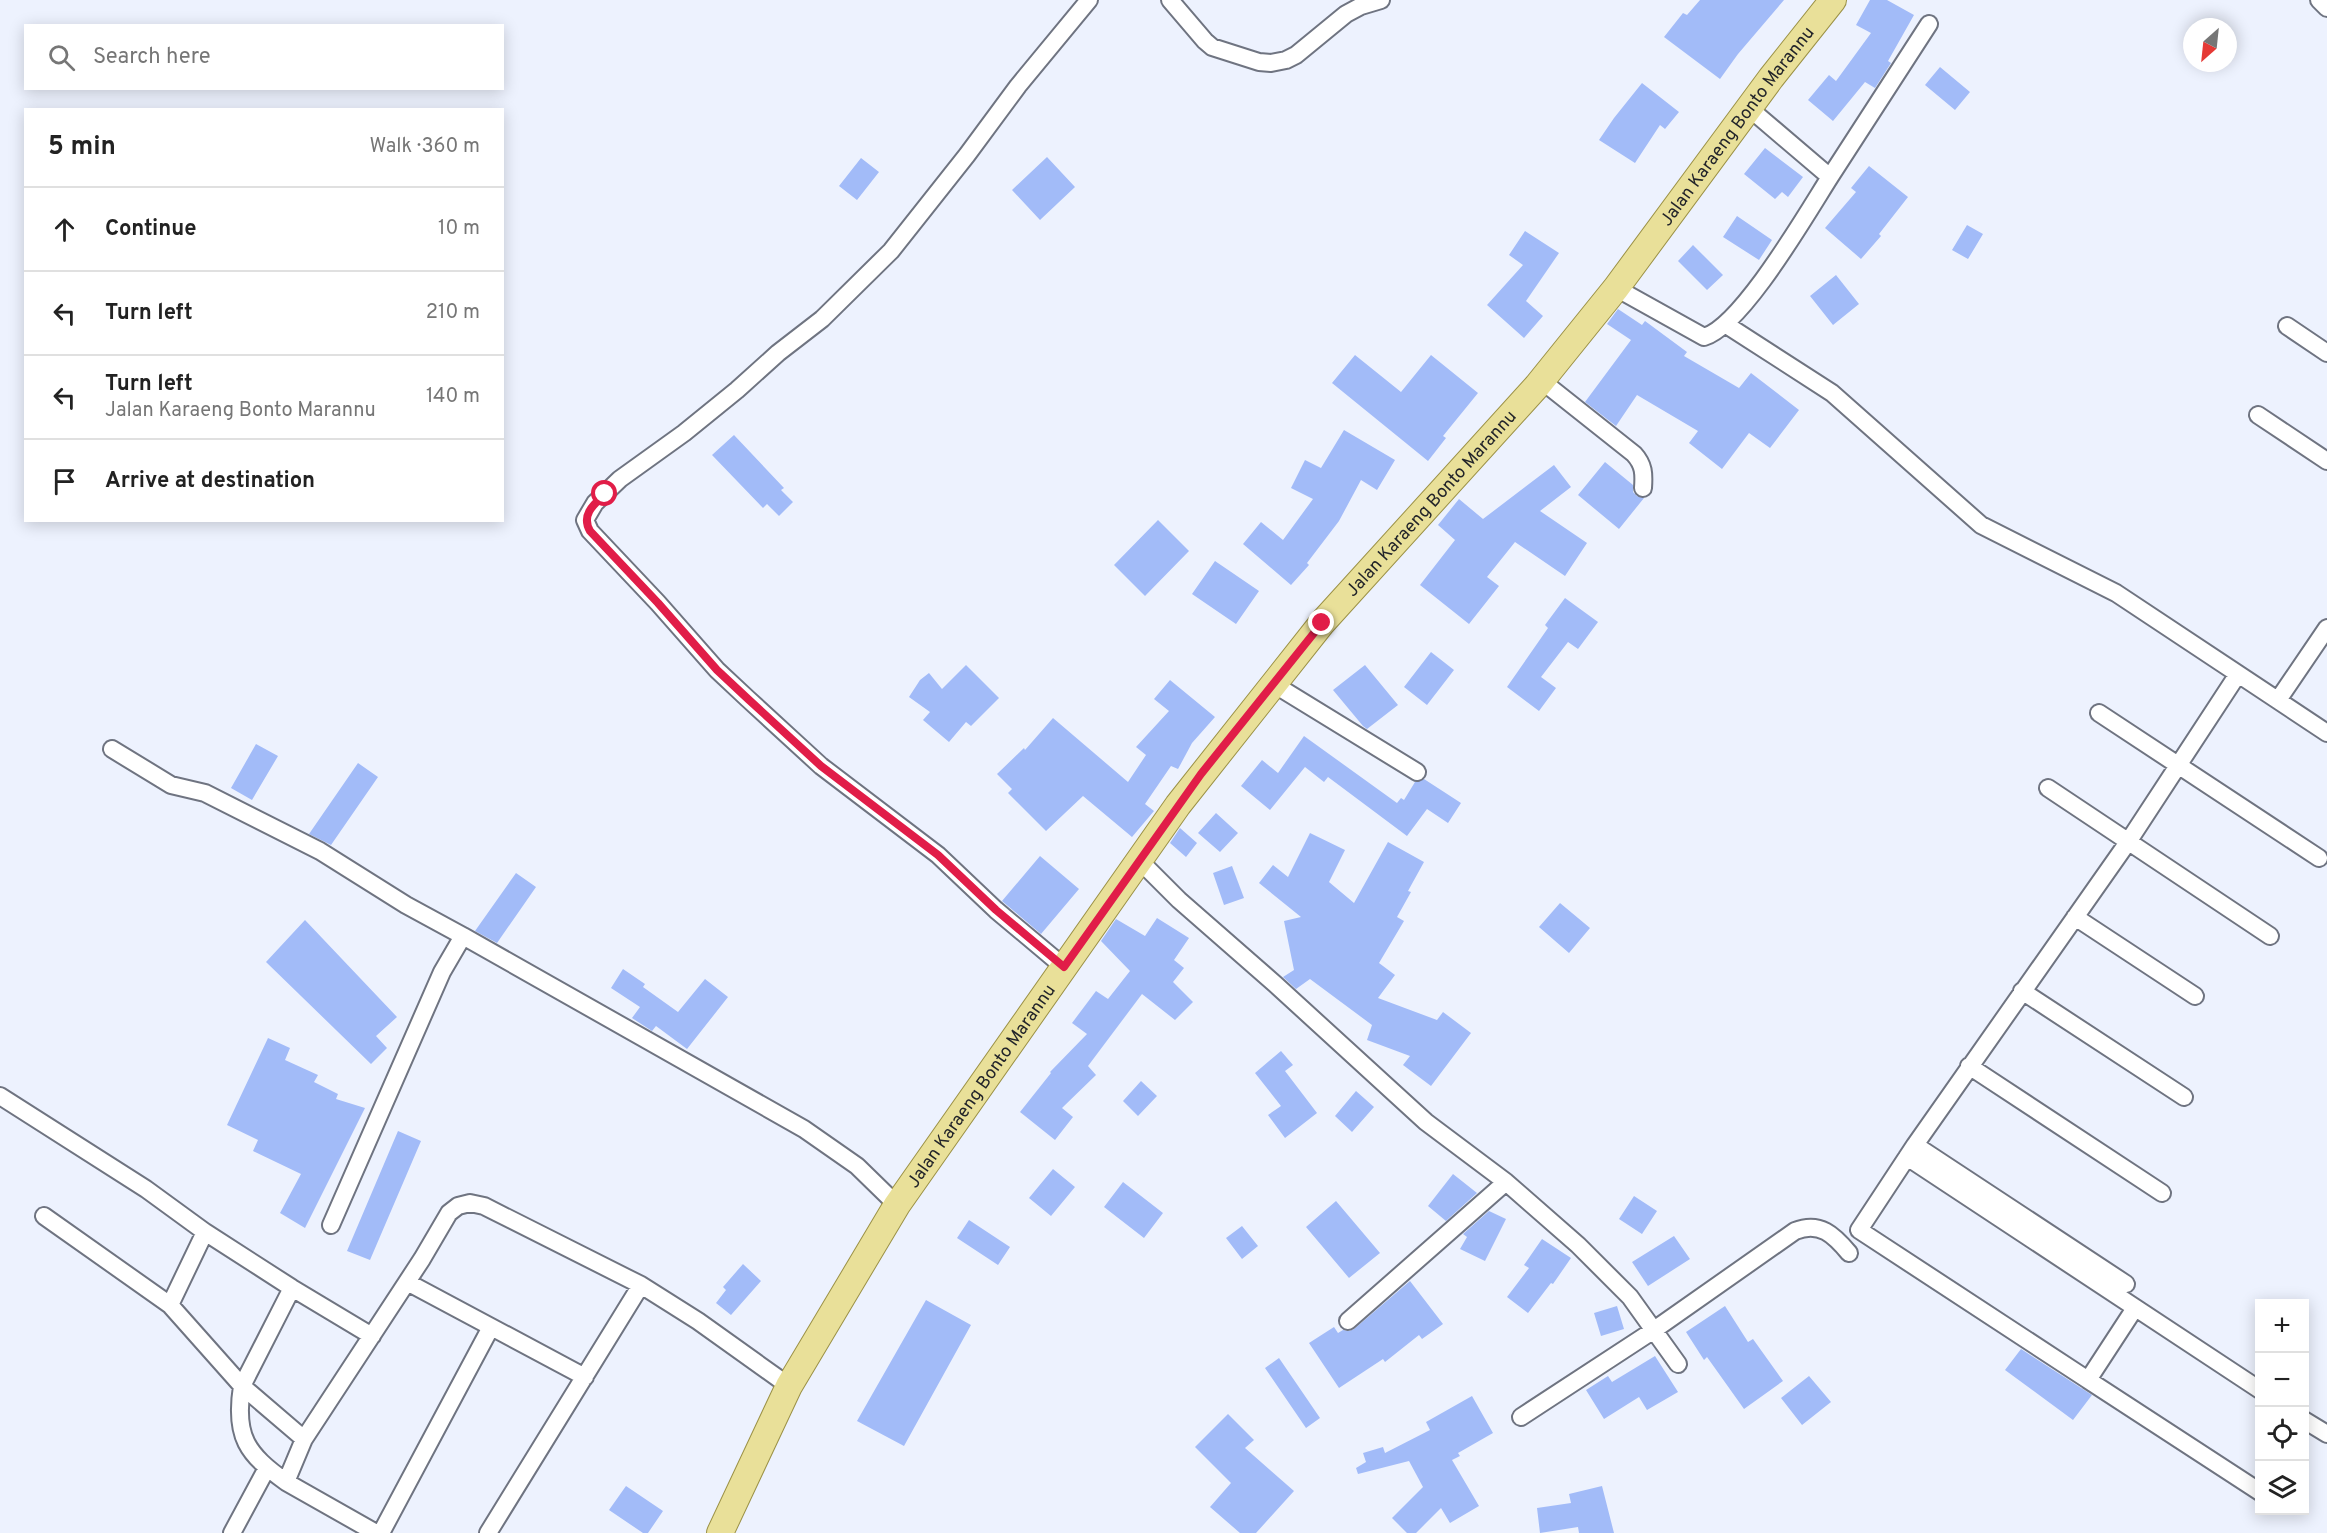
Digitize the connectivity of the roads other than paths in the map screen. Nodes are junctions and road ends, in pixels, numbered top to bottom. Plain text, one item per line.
1 (1089, 0) edge
2 (1170, 0) edge
3 (1381, 0) edge
4 (1833, 0) edge
5 (2319, 0) edge
6 (2327, 8) edge
7 (1929, 24) dead end
8 (1749, 108) junction
9 (1830, 177) junction
10 (1616, 288) junction
11 (1725, 324) junction
12 (2287, 326) dead end
13 (2327, 353) edge
14 (1542, 381) junction
15 (2258, 415) dead end
16 (2327, 461) edge
17 (1642, 488) dead end
18 (2327, 628) edge
19 (2238, 674) junction
20 (1272, 683) junction
21 (2278, 700) junction
22 (2099, 713) dead end
23 (2327, 733) edge
24 (112, 749) dead end
25 (2178, 765) junction
26 (1417, 772) dead end
27 (2048, 788) dead end
28 (2127, 842) junction
29 (2319, 858) dead end
30 (1140, 861) junction
31 (2075, 917) junction
32 (463, 936) junction
33 (2270, 936) dead end
34 (1064, 967) junction
35 (2022, 992) junction
36 (2195, 996) dead end
37 (1969, 1066) junction
38 (0, 1096) edge
39 (2184, 1097) dead end
40 (1911, 1151) junction
41 (1506, 1182) junction
42 (2162, 1192) dead end
43 (897, 1205) junction
44 (44, 1216) dead end
45 (331, 1226) dead end
46 (205, 1232) junction
47 (1849, 1253) dead end
48 (407, 1282) junction
49 (2126, 1284) dead end
50 (641, 1285) junction
51 (292, 1288) junction
52 (170, 1305) junction
53 (2135, 1308) junction
54 (1348, 1321) dead end
55 (491, 1327) junction
56 (1654, 1330) junction
57 (372, 1336) junction
58 (1678, 1364) dead end
59 (585, 1377) junction
60 (2088, 1380) junction
61 (242, 1386) junction
62 (789, 1386) junction
63 (2255, 1387) edge
64 (1521, 1417) dead end
65 (2309, 1422) edge
66 (2327, 1434) edge
67 (304, 1439) junction
68 (267, 1468) junction
69 (286, 1482) junction
70 (2255, 1489) edge
71 (232, 1533) edge
72 (378, 1533) edge
73 (488, 1533) edge
74 (720, 1533) edge

1 - 34 street
2 - 3 street
4 - 8 main road, Jalan Karaeng Bonto Marannu
5 - 6 street
7 - 9 street
8 - 9 street
8 - 10 main road, Jalan Karaeng Bonto Marannu
9 - 11 street
10 - 11 street
10 - 14 main road, Jalan Karaeng Bonto Marannu
11 - 19 street
12 - 13 street
14 - 17 street
14 - 20 main road, Jalan Karaeng Bonto Marannu
15 - 16 street
18 - 21 street
19 - 21 street
19 - 25 street
20 - 26 street
20 - 30 main road, Jalan Karaeng Bonto Marannu
21 - 23 street
22 - 25 street
24 - 32 street
25 - 28 street
25 - 29 street
27 - 28 street
28 - 31 street
28 - 33 street
30 - 34 main road, Jalan Karaeng Bonto Marannu
30 - 41 street
31 - 35 street
31 - 36 street
32 - 43 street
32 - 45 street
34 - 43 main road, Jalan Karaeng Bonto Marannu
35 - 37 street
35 - 39 street
37 - 40 street
37 - 42 street
38 - 46 street
40 - 49 street
40 - 53 street
40 - 60 street
41 - 54 street
41 - 56 street
43 - 62 main road, Jalan Karaeng Bonto Marannu
44 - 52 street
46 - 51 street
46 - 52 street
47 - 56 street
48 - 50 street
48 - 55 street
48 - 57 street
50 - 59 street
50 - 62 street
51 - 57 street
51 - 61 street
52 - 61 street
53 - 60 street
53 - 63 street
55 - 59 street
55 - 72 street
56 - 58 street
56 - 64 street
57 - 67 street
59 - 73 street
60 - 70 street
61 - 67 street
61 - 68 street
62 - 74 main road, Jalan Karaeng Bonto Marannu
65 - 66 street
67 - 69 street
68 - 69 street
68 - 71 street
69 - 72 street

